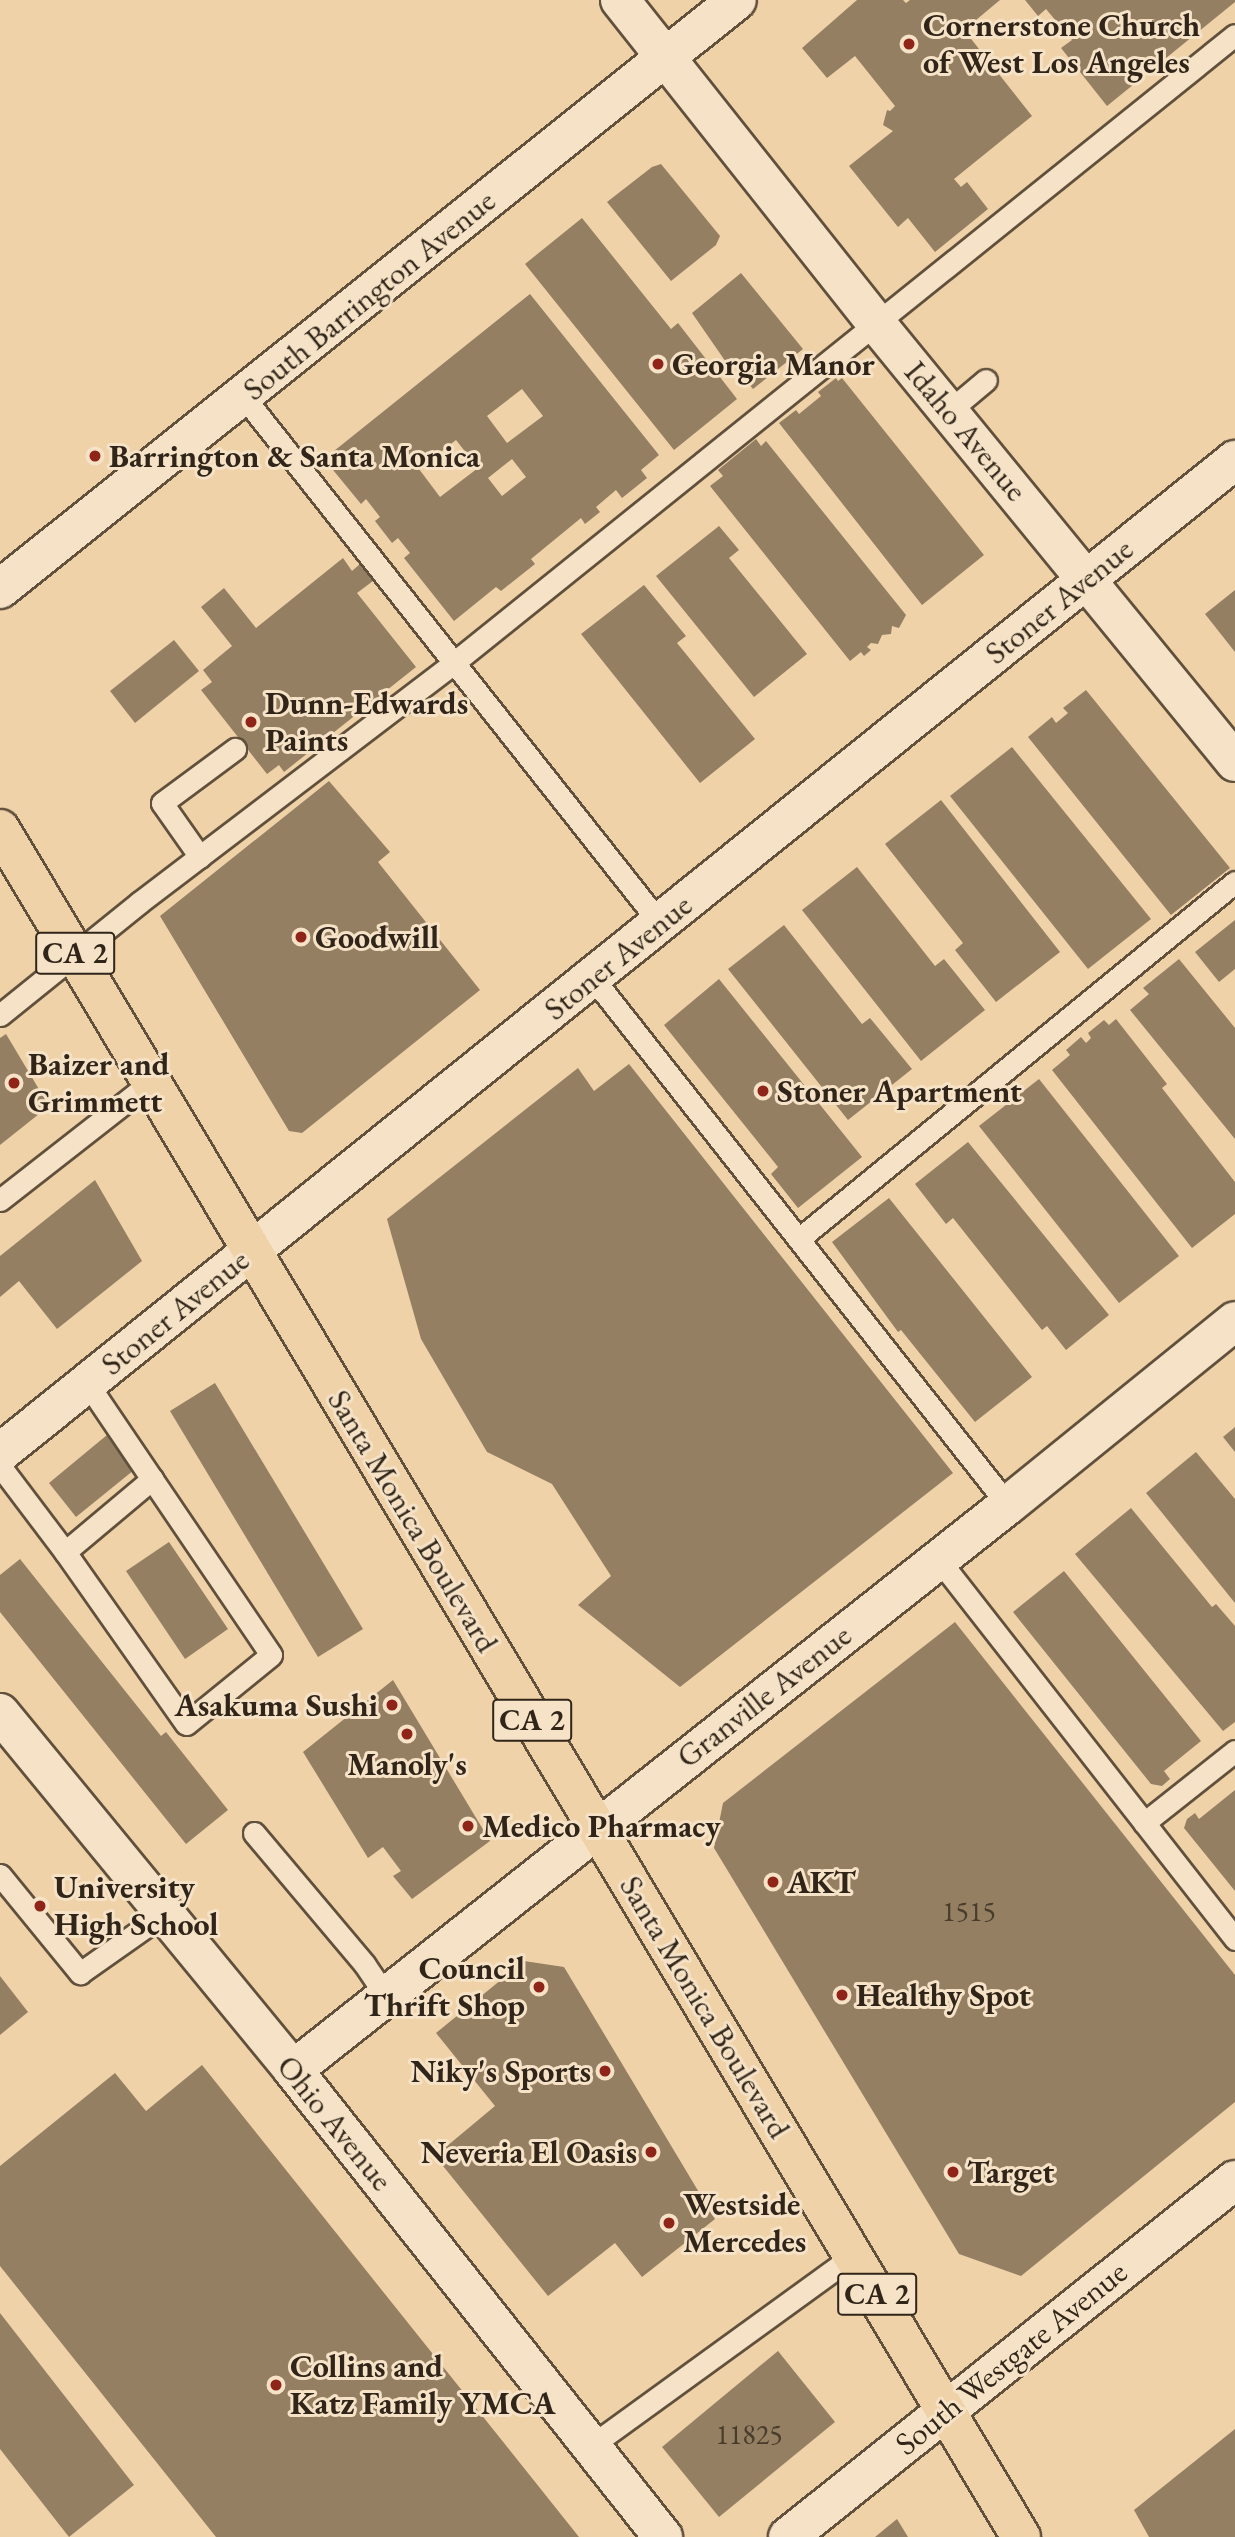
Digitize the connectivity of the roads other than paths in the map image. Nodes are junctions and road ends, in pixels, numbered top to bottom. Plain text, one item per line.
1 (620, 0) edge
2 (737, 0) edge
3 (1235, 35) edge
4 (667, 57) junction
5 (876, 323) junction
6 (986, 380) dead end
7 (243, 396) junction
8 (949, 411) junction
9 (1235, 460) edge
10 (1087, 578) junction
11 (0, 589) edge
12 (456, 661) junction
13 (235, 748) dead end
14 (1235, 762) edge
15 (0, 829) edge
16 (200, 858) junction
17 (1235, 882) edge
18 (660, 923) junction
19 (75, 953) junction
20 (592, 977) junction
21 (0, 1015) edge
22 (151, 1082) junction
23 (0, 1200) edge
24 (800, 1238) junction
25 (251, 1250) junction
26 (1235, 1321) edge
27 (88, 1383) junction
28 (0, 1453) edge
29 (0, 1466) edge
30 (152, 1479) junction
31 (1008, 1505) junction
32 (65, 1552) junction
33 (939, 1560) junction
34 (0, 1713) edge
35 (1235, 1751) edge
36 (1144, 1823) junction
37 (596, 1828) junction
38 (254, 1833) dead end
39 (0, 1875) edge
40 (165, 1913) junction
41 (1235, 1939) edge
42 (386, 1996) junction
43 (293, 2070) junction
44 (1235, 2179) edge
45 (854, 2255) junction
46 (944, 2410) junction
47 (592, 2445) junction
48 (663, 2537) edge
49 (788, 2537) edge
50 (1021, 2537) edge

1 - 4 street, Idaho Avenue
2 - 4 street, South Barrington Avenue
3 - 5 lane
4 - 5 street, Idaho Avenue
4 - 7 street, South Barrington Avenue
5 - 8 street, Idaho Avenue
5 - 12 lane
6 - 8 lane
7 - 11 street, South Barrington Avenue
7 - 12 lane
8 - 10 street, Idaho Avenue
9 - 10 street, Stoner Avenue
10 - 14 street, Idaho Avenue
10 - 18 street, Stoner Avenue
12 - 16 lane
12 - 18 lane
13 - 16 lane
15 - 19 main road, Santa Monica Boulevard / CA 2
16 - 19 lane
17 - 24 lane
18 - 20 street, Stoner Avenue
19 - 21 lane
19 - 22 main road, Santa Monica Boulevard / CA 2
20 - 24 lane
20 - 25 street, Stoner Avenue
22 - 23 lane
22 - 25 main road, Santa Monica Boulevard / CA 2
24 - 31 lane
25 - 27 street, Stoner Avenue
25 - 37 main road, Santa Monica Boulevard / CA 2
26 - 31 street, Granville Avenue
27 - 28 street, Stoner Avenue
27 - 30 lane
29 - 32 lane
30 - 32 lane
30 - 32 lane
31 - 33 street, Granville Avenue
33 - 36 lane
33 - 37 street, Granville Avenue
34 - 40 street, Ohio Avenue
35 - 36 lane
36 - 41 lane
37 - 42 street, Granville Avenue
37 - 45 main road, Santa Monica Boulevard / CA 2
38 - 42 lane
39 - 40 lane
40 - 43 street, Ohio Avenue
42 - 43 street, Granville Avenue
43 - 47 street, Ohio Avenue
44 - 46 street, South Westgate Avenue
45 - 46 main road, Santa Monica Boulevard / CA 2
45 - 47 lane
46 - 49 street, South Westgate Avenue
46 - 50 main road, Santa Monica Boulevard / CA 2
47 - 48 street, Ohio Avenue

